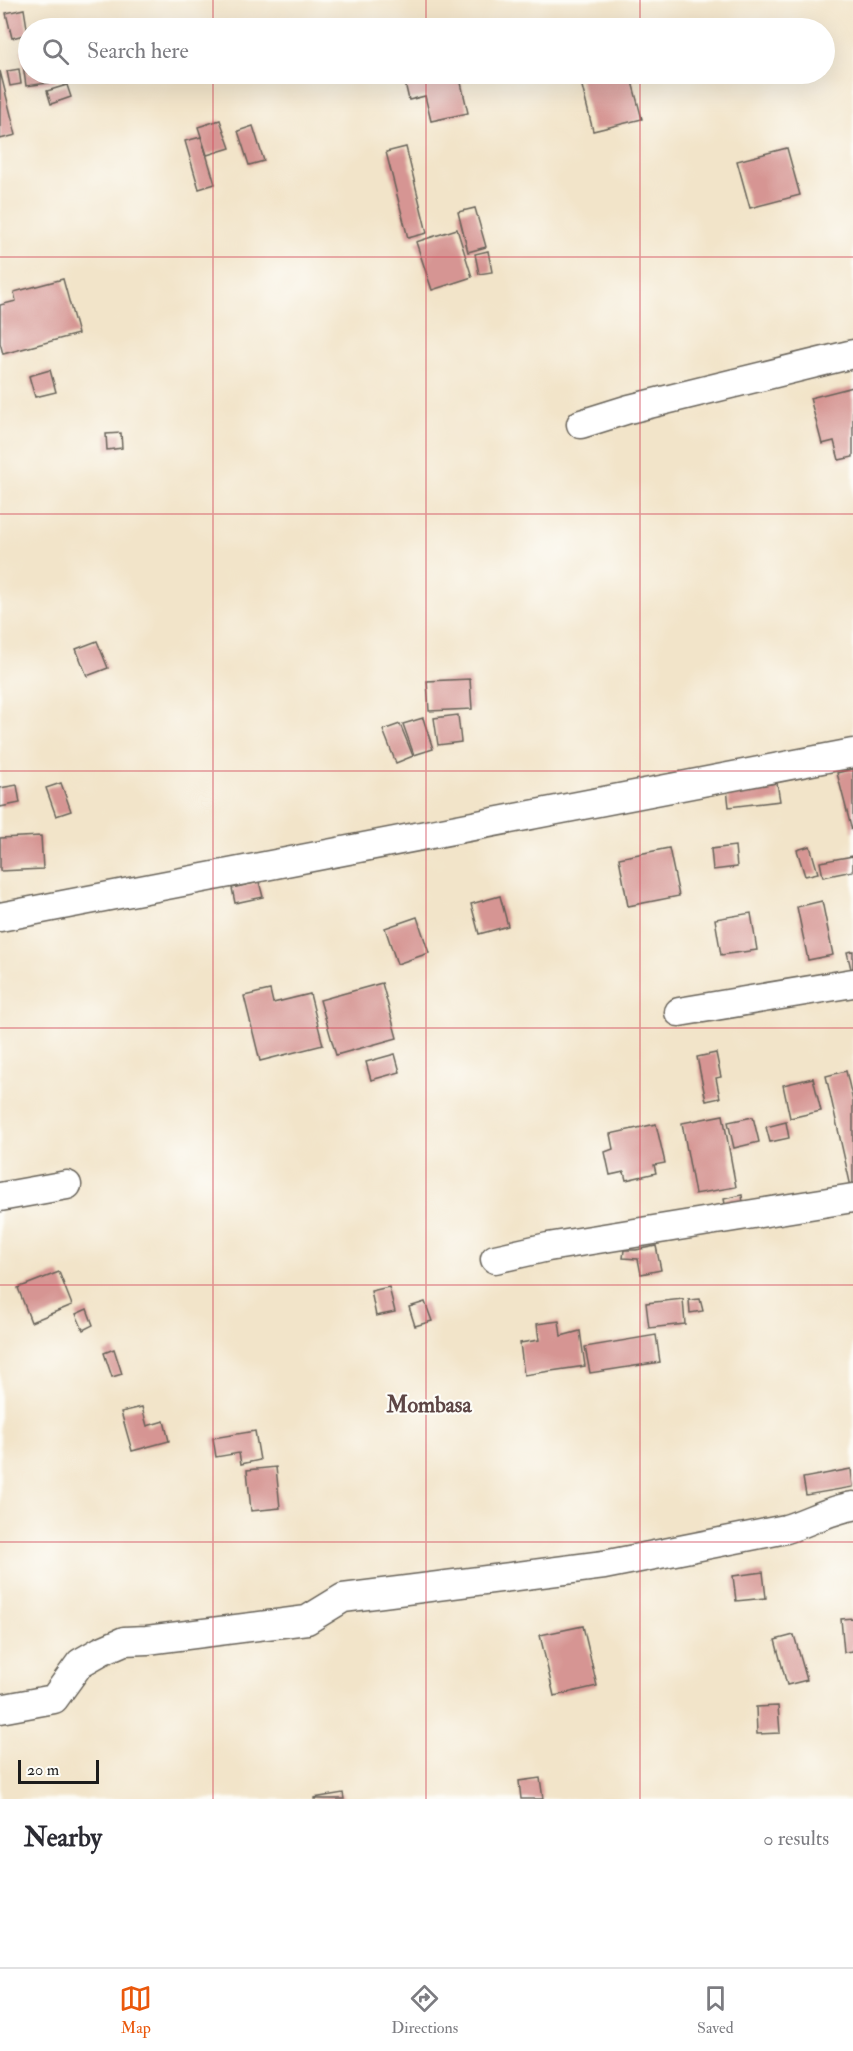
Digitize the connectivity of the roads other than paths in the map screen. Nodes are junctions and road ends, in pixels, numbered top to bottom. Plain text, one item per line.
1 (853, 354) edge
2 (580, 424) dead end
3 (853, 753) edge
4 (0, 917) edge
5 (853, 983) edge
6 (679, 1012) dead end
7 (67, 1185) dead end
8 (0, 1197) edge
9 (853, 1198) edge
10 (495, 1259) dead end
11 (853, 1506) edge
12 (0, 1708) edge

1 - 2 street
3 - 4 street
5 - 6 street
7 - 8 street
9 - 10 street
11 - 12 street

